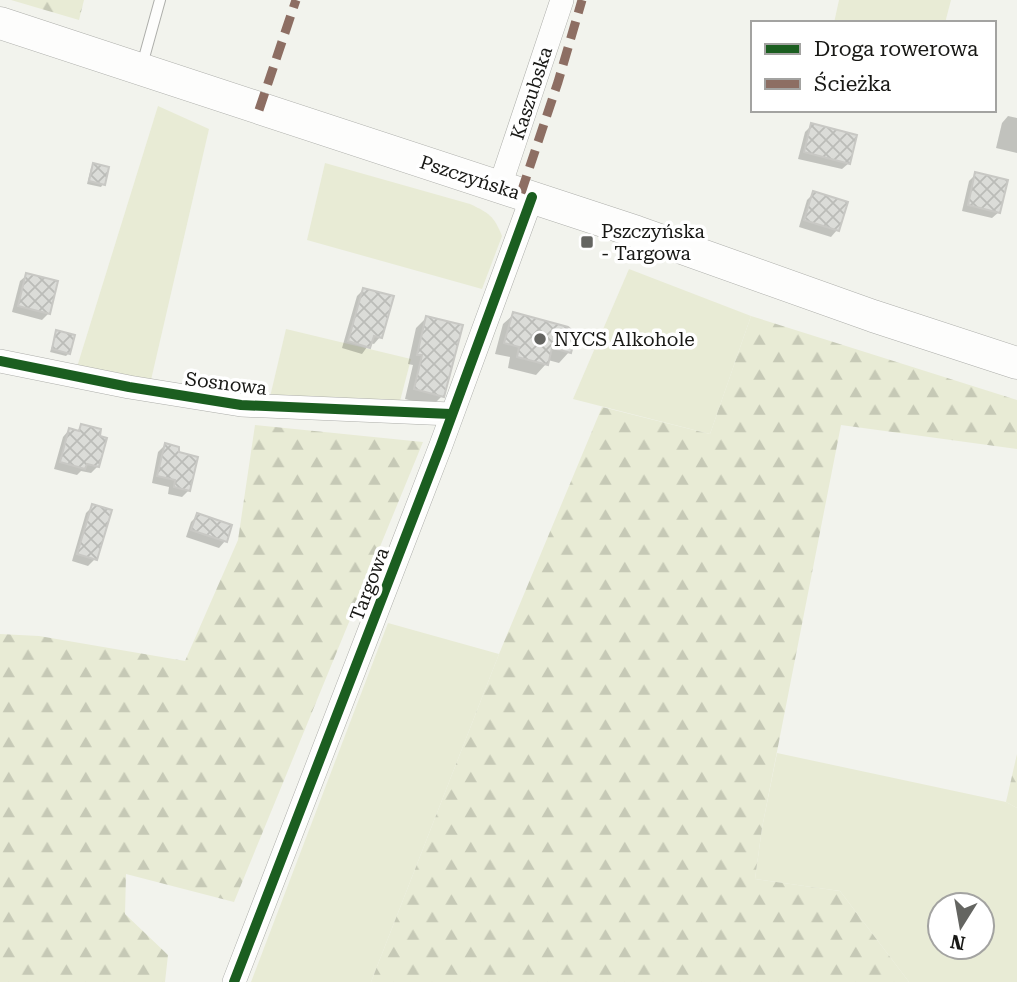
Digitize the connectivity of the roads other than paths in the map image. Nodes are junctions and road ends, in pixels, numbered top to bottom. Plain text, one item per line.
1 (160, 0) edge
2 (562, 0) edge
3 (0, 23) edge
4 (140, 69) junction
5 (500, 186) junction
6 (532, 197) junction
7 (0, 361) edge
8 (1017, 363) edge
9 (451, 414) junction
10 (234, 982) edge

1 - 4 lane
2 - 5 street, Kaszubska
3 - 4 main road, Pszczyńska
4 - 5 main road, Pszczyńska
5 - 6 main road, Pszczyńska
6 - 8 main road, Pszczyńska
6 - 9 street, Targowa
7 - 9 street, Sosnowa
9 - 10 street, Targowa

